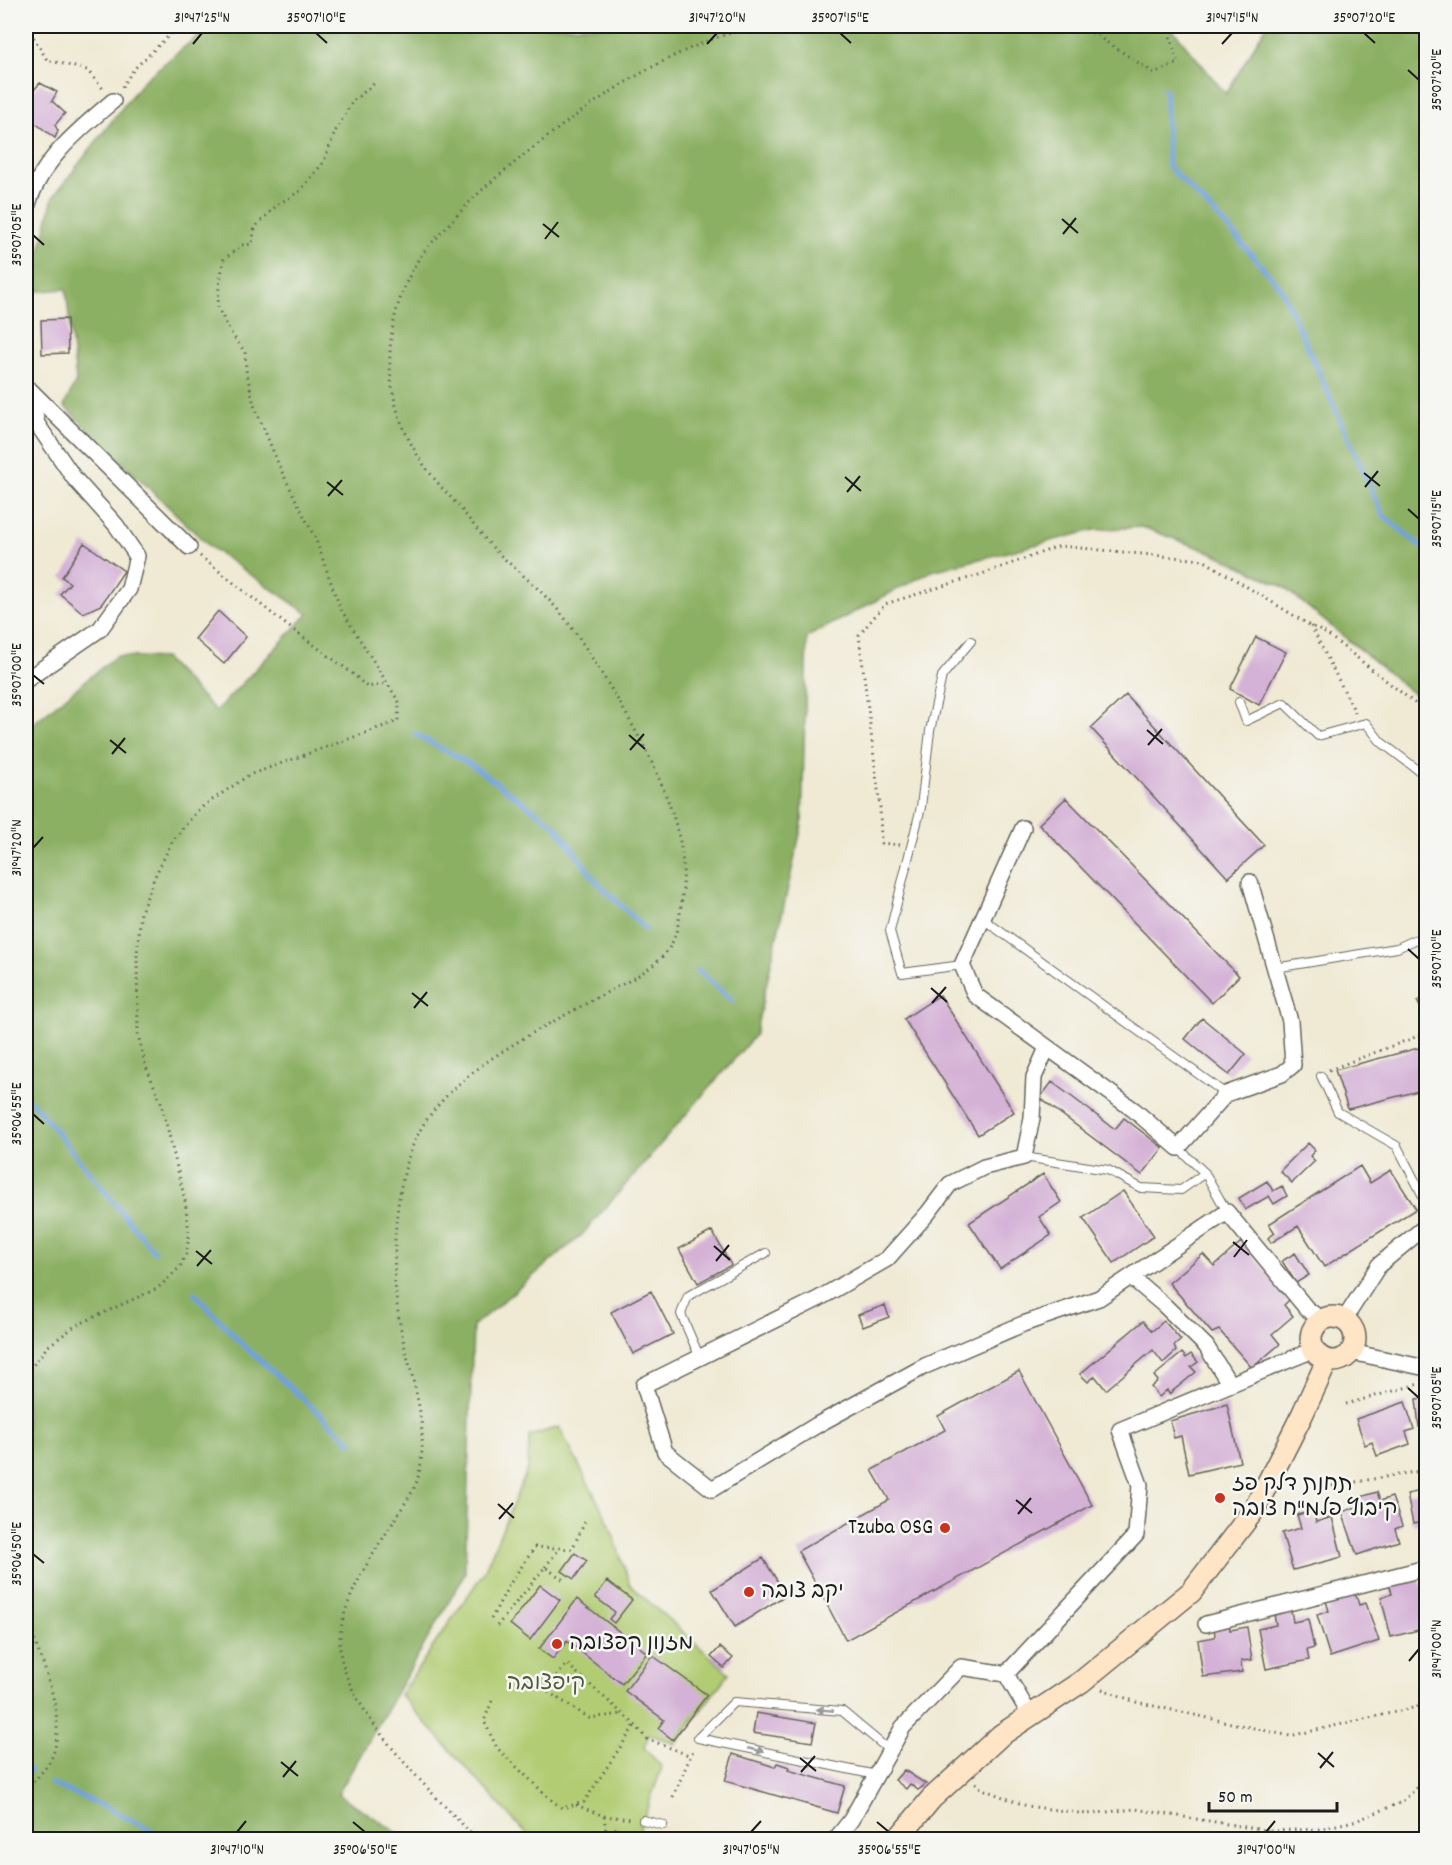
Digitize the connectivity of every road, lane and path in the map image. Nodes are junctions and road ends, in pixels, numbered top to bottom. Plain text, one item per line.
1 (178, 26) edge
2 (752, 26) edge
3 (1082, 26) edge
4 (1167, 26) edge
5 (26, 28) edge
6 (376, 82) dead end
7 (113, 101) junction
8 (26, 212) edge
9 (28, 388) edge
10 (189, 547) joint
11 (1311, 626) junction
12 (971, 641) dead end
13 (26, 680) edge
14 (386, 684) junction
15 (1239, 702) dead end
16 (1426, 712) edge
17 (1365, 723) junction
18 (1426, 776) edge
19 (1023, 828) dead end
20 (911, 845) junction
21 (1250, 882) dead end
22 (983, 920) junction
23 (1426, 935) edge
24 (962, 965) junction
25 (1275, 968) junction
26 (1426, 1033) edge
27 (1047, 1048) junction
28 (1321, 1076) joint
29 (1226, 1094) junction
30 (1178, 1148) junction
31 (1024, 1157) junction
32 (1205, 1173) junction
33 (1426, 1202) edge
34 (1227, 1212) junction
35 (1426, 1226) edge
36 (766, 1253) dead end
37 (1131, 1277) junction
38 (1322, 1320) junction
39 (1344, 1320) junction
40 (1351, 1352) junction
41 (1320, 1355) junction
42 (700, 1358) junction
43 (1426, 1368) edge
44 (26, 1374) edge
45 (1426, 1382) edge
46 (1229, 1383) junction
47 (1346, 1404) dead end
48 (1426, 1470) edge
49 (1326, 1487) dead end
50 (586, 1520) dead end
51 (560, 1548) junction
52 (545, 1567) junction
53 (1426, 1568) edge
54 (565, 1581) dead end
55 (26, 1618) edge
56 (491, 1619) dead end
57 (1206, 1623) dead end
58 (497, 1626) dead end
59 (1006, 1674) junction
60 (528, 1679) dead end
61 (1081, 1682) junction
62 (544, 1690) junction
63 (492, 1701) dead end
64 (1426, 1705) edge
65 (622, 1714) junction
66 (1030, 1715) junction
67 (635, 1725) junction
68 (698, 1738) junction
69 (668, 1741) dead end
70 (666, 1746) junction
71 (890, 1751) junction
72 (691, 1756) junction
73 (962, 1772) junction
74 (877, 1775) junction
75 (1426, 1779) edge
76 (26, 1789) edge
77 (673, 1797) dead end
78 (575, 1805) junction
79 (604, 1816) junction
80 (643, 1820) joint
81 (663, 1825) dead end
82 (1270, 1831) junction
83 (1426, 1835) edge
84 (480, 1839) edge
85 (607, 1839) edge
86 (835, 1839) edge
87 (897, 1839) edge
88 (1261, 1839) edge
89 (1412, 1839) edge

1 - 7 path
2 - 84 path
3 - 4 path
5 - 7 path
6 - 14 path
7 - 8 street
9 - 10 street
9 - 13 street
10 - 14 path
11 - 16 path
11 - 17 path
11 - 20 path
12 - 20 lane
14 - 44 path
15 - 17 lane
17 - 18 lane
19 - 22 street
20 - 24 lane
21 - 25 street
22 - 24 street
22 - 29 lane
23 - 25 lane
24 - 27 street
25 - 29 street
26 - 28 path
27 - 30 street
27 - 31 street
28 - 33 lane
29 - 30 street
30 - 32 lane
31 - 32 lane
31 - 42 street
32 - 34 lane
34 - 37 street
34 - 38 street
35 - 39 street
36 - 42 lane
37 - 42 street
37 - 46 street
38 - 39 street
38 - 41 street
39 - 40 street
40 - 41 street
40 - 43 street
41 - 46 street
41 - 61 street
45 - 47 path
46 - 59 street
48 - 49 path
50 - 51 path
51 - 52 path
51 - 56 path
52 - 54 path
52 - 58 path
53 - 57 street
55 - 76 path
59 - 66 street
59 - 71 street
60 - 62 path
61 - 64 path
61 - 66 street
62 - 65 path
62 - 65 path
63 - 78 path
65 - 67 path
66 - 73 street
67 - 70 path
67 - 78 path
71 -> 68 lane
68 - 72 path
68 -> 74 lane
69 - 70 path
70 - 72 path
71 - 74 street
72 - 77 path
73 - 82 path
73 - 87 street
74 - 86 street
75 - 82 path
78 - 79 path
79 - 80 path
79 - 85 path
80 - 81 lane
82 - 88 path
83 - 89 path

